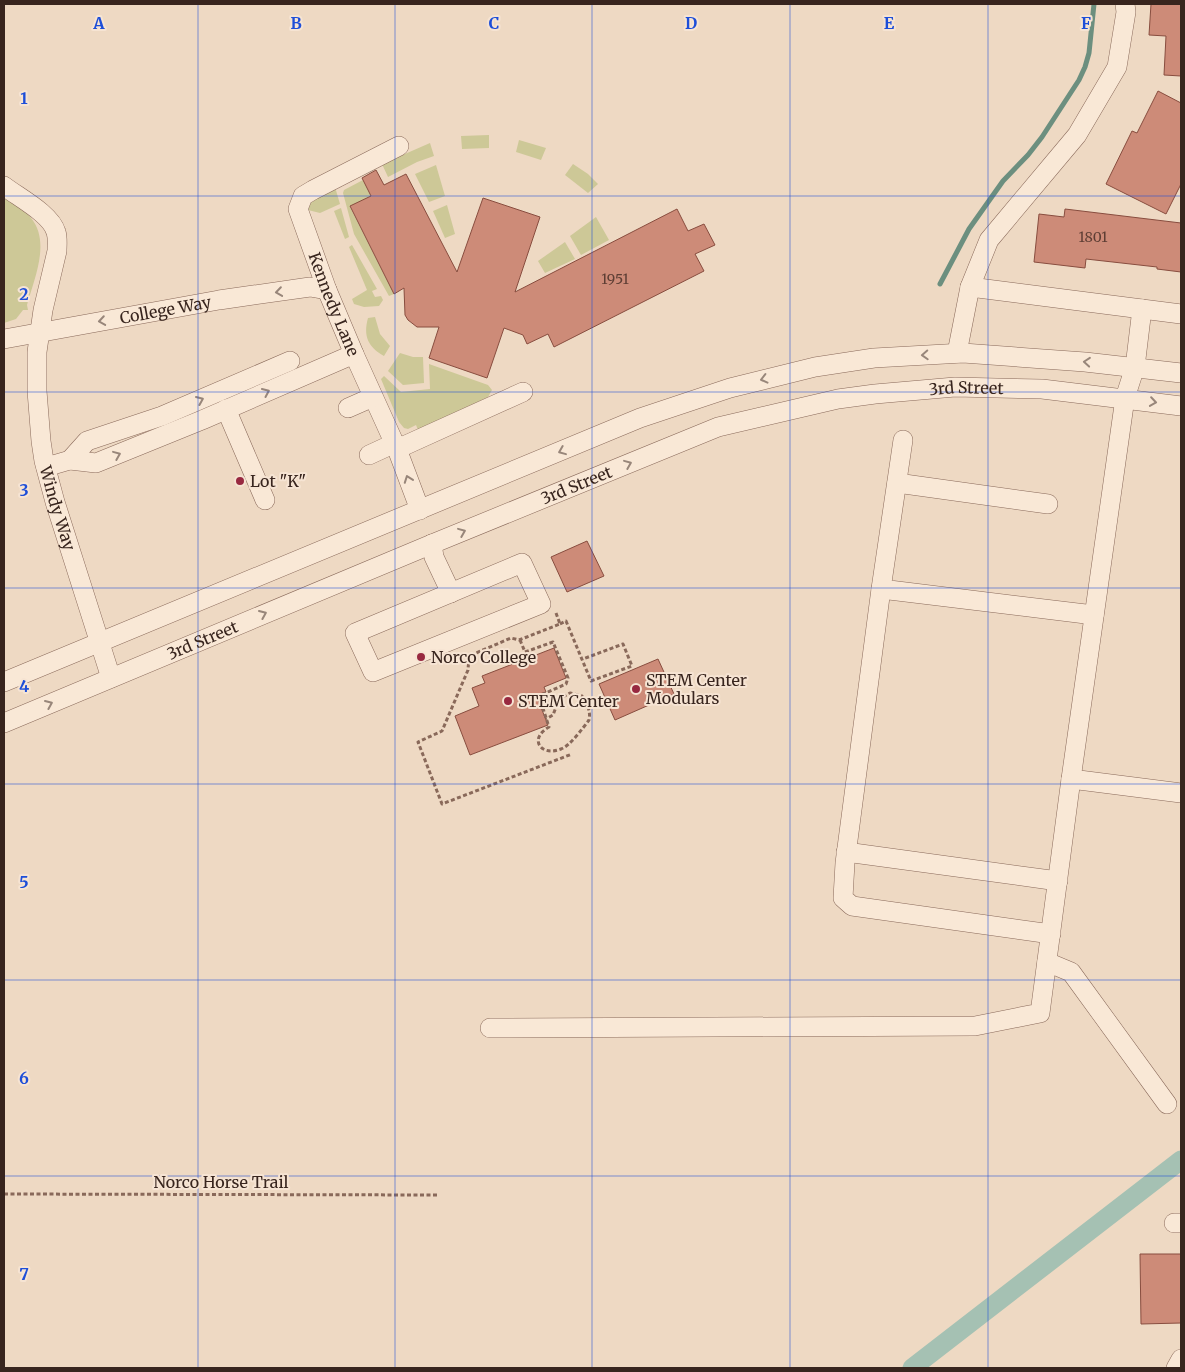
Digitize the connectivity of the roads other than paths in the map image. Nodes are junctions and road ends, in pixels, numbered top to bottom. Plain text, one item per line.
1 (1125, 4) edge
2 (399, 146) dead end
3 (4, 186) edge
4 (970, 287) junction
5 (327, 290) junction
6 (1142, 309) junction
7 (1181, 314) edge
8 (40, 332) junction
9 (4, 339) edge
10 (957, 353) junction
11 (354, 354) junction
12 (290, 361) dead end
13 (1135, 367) junction
14 (1181, 373) edge
15 (523, 392) dead end
16 (373, 397) junction
17 (1125, 398) junction
18 (1181, 406) edge
19 (348, 408) dead end
20 (226, 409) junction
21 (903, 440) dead end
22 (396, 446) junction
23 (369, 455) dead end
24 (70, 460) junction
25 (46, 468) junction
26 (897, 483) junction
27 (265, 500) dead end
28 (1048, 504) dead end
29 (420, 510) junction
30 (432, 544) junction
31 (881, 589) junction
32 (451, 593) junction
33 (1094, 615) junction
34 (100, 642) junction
35 (111, 678) junction
36 (4, 682) edge
37 (4, 723) edge
38 (1071, 779) junction
39 (1181, 793) edge
40 (846, 852) junction
41 (1058, 882) junction
42 (1051, 934) junction
43 (1047, 962) junction
44 (490, 1028) dead end
45 (1167, 1104) dead end
46 (1181, 1358) edge
47 (1176, 1368) edge

1 - 4 street
2 - 5 street, Kennedy Lane
3 - 8 street, Windy Way
4 - 6 street
4 - 10 street
5 -> 8 street, College Way
5 - 11 street, Kennedy Lane
6 - 7 street
6 - 13 street
8 - 9 street, College Way
8 - 25 street, Windy Way
13 -> 10 street, 3rd Street
10 -> 29 street, 3rd Street
11 - 16 street, Kennedy Lane
20 -> 11 street
24 -> 12 street
13 - 14 street, 3rd Street
13 - 17 street
15 - 22 street
16 - 19 street
16 - 22 street, Kennedy Lane
17 -> 18 street, 3rd Street
30 -> 17 street, 3rd Street
17 - 33 street
24 -> 20 street
20 - 27 street
21 - 26 street
22 - 23 street
29 -> 22 street, Kennedy Lane
24 - 25 street
25 - 34 street, Windy Way
26 - 28 street
26 - 31 street
29 - 34 street, 3rd Street
30 - 32 street
35 -> 30 street, 3rd Street
31 - 33 street
31 - 40 street
32 - 32 street
33 - 38 street
34 - 35 street, Windy Way
34 - 36 street, 3rd Street
37 -> 35 street, 3rd Street
38 - 39 street
38 - 41 street
40 - 41 street
40 - 42 street
41 - 42 street
42 - 43 street
43 - 44 street
43 - 45 street
46 - 47 street

